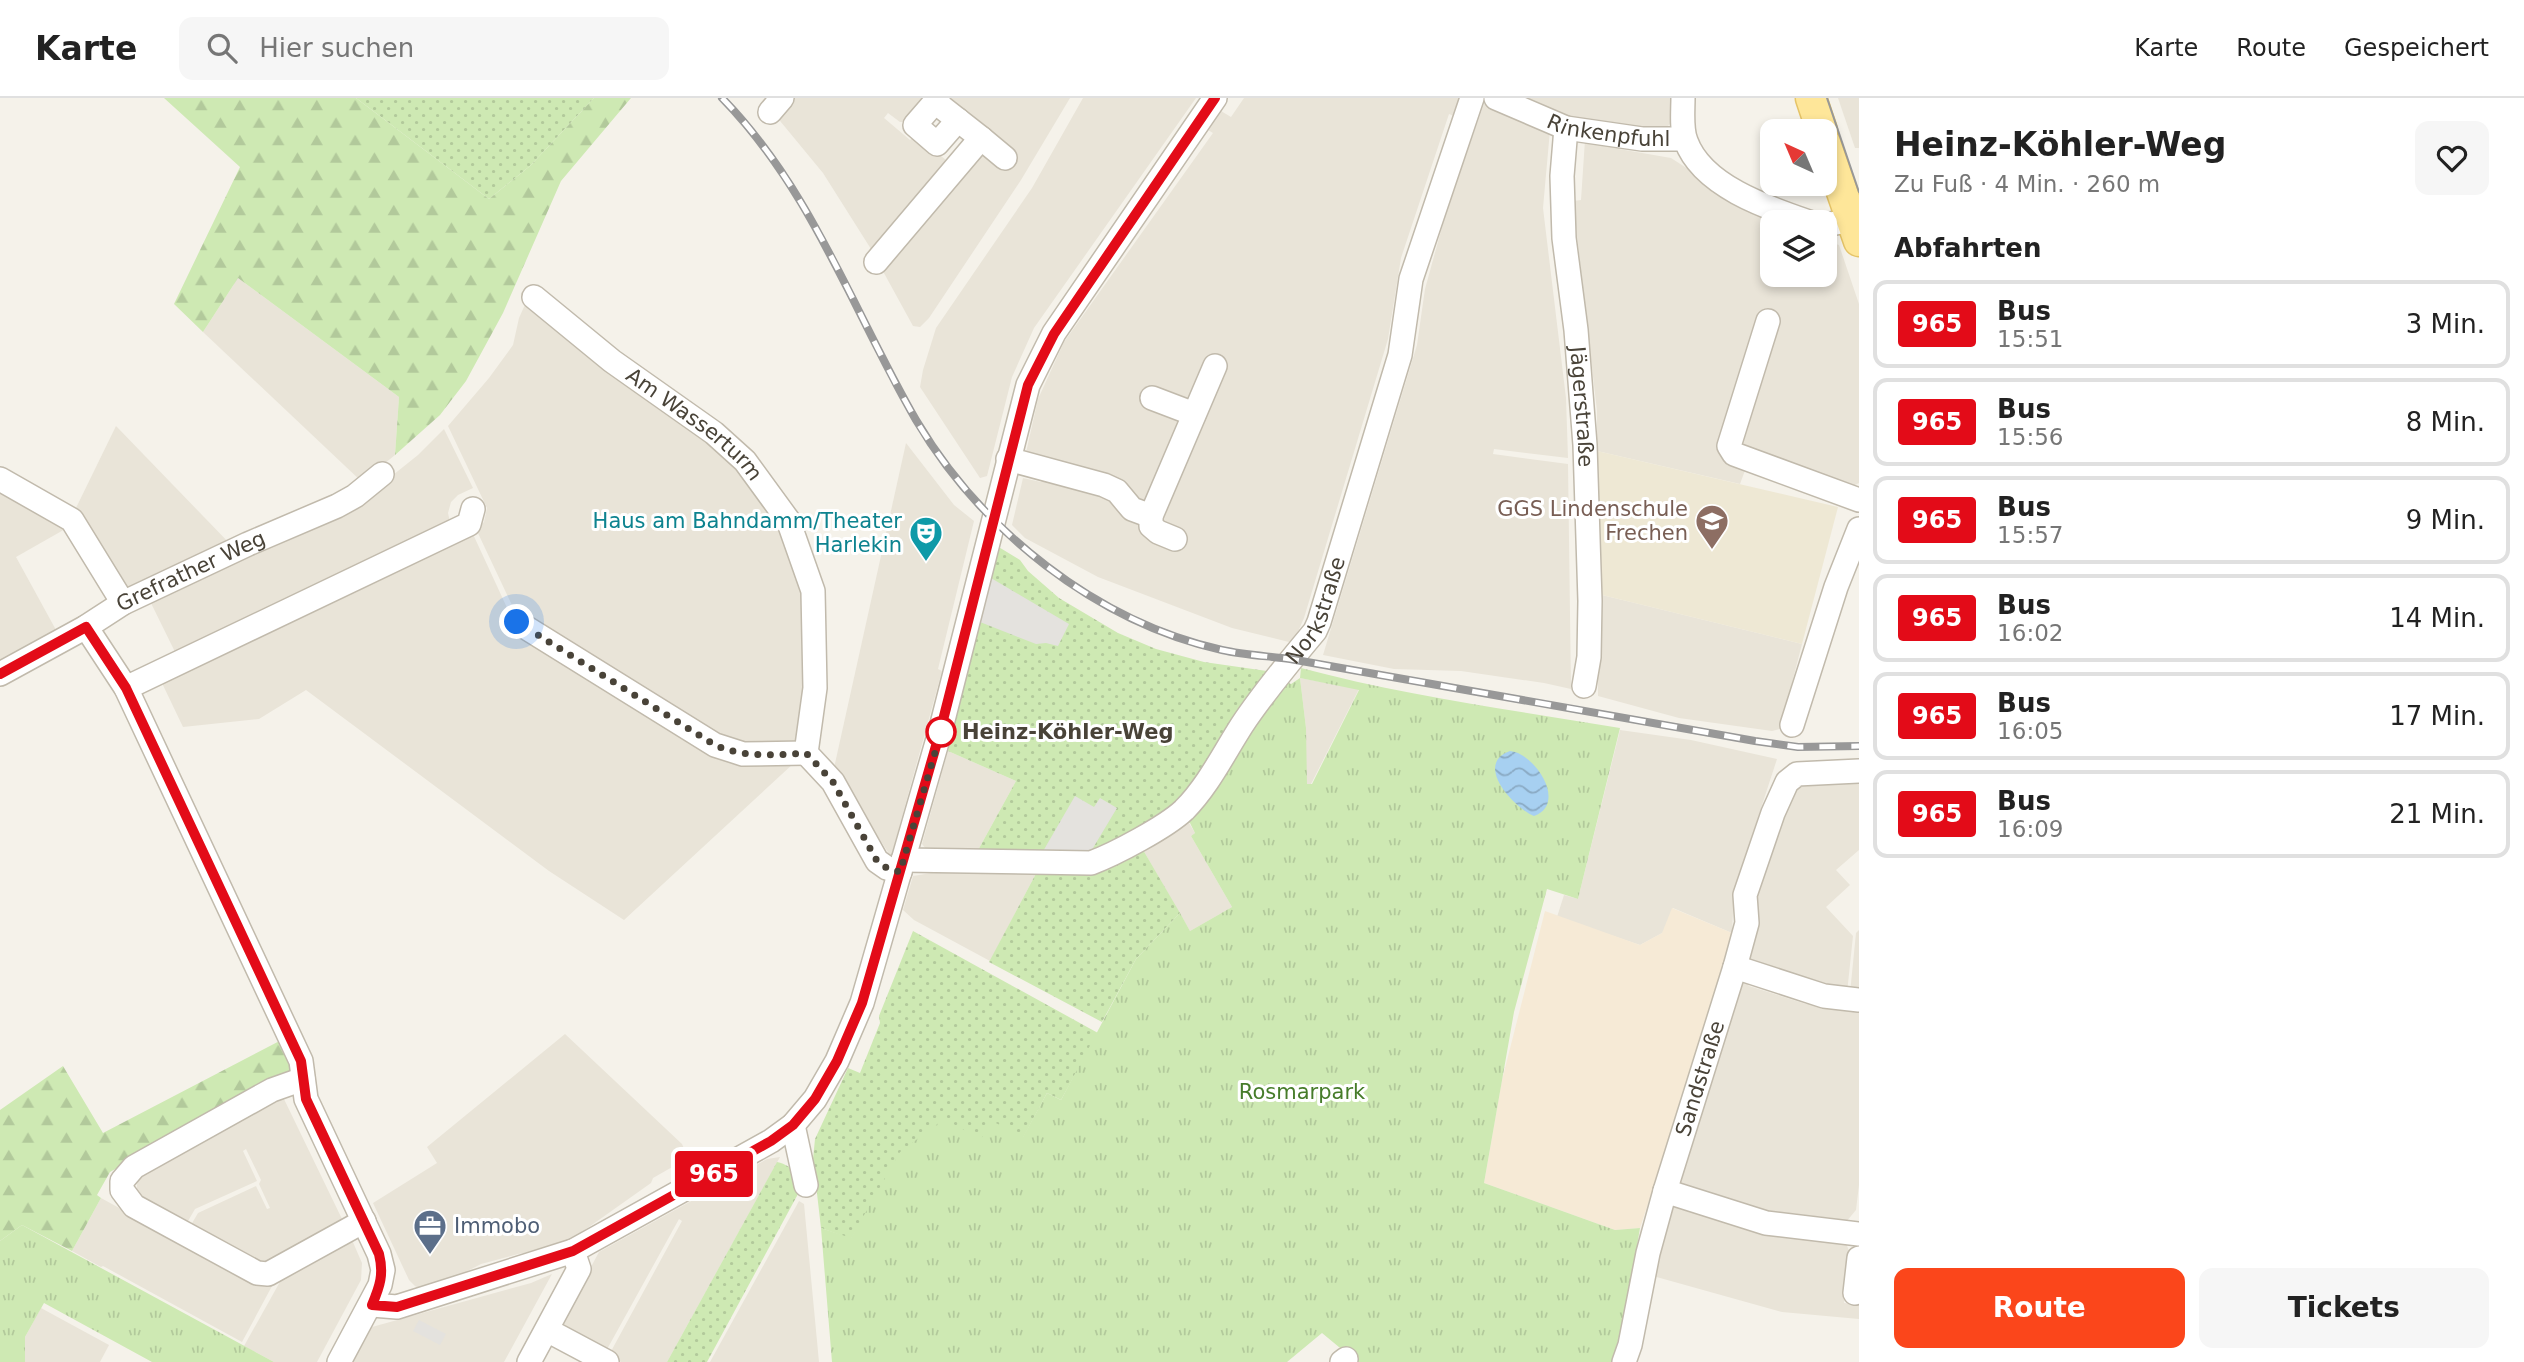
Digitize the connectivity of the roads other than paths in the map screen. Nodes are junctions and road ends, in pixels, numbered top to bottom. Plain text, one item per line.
1 (1215, 98) edge
2 (1472, 98) edge
3 (1496, 98) edge
4 (1683, 98) edge
5 (1811, 98) edge
6 (937, 100) edge
7 (1818, 119) edge
8 (958, 120) junction
9 (1566, 128) junction
10 (981, 138) junction
11 (1684, 139) junction
12 (1005, 158) dead end
13 (1837, 196) edge
14 (1774, 210) edge
15 (1845, 229) edge
16 (876, 262) dead end
17 (534, 297) dead end
18 (1768, 321) dead end
19 (1215, 366) dead end
20 (1152, 398) dead end
21 (1194, 414) junction
22 (1008, 459) junction
23 (382, 474) dead end
24 (0, 479) edge
25 (1859, 500) edge
26 (473, 509) dead end
27 (1151, 516) junction
28 (1859, 529) edge
29 (1175, 539) dead end
30 (123, 604) junction
31 (517, 622) dead end
32 (86, 627) junction
33 (0, 674) edge
34 (1584, 686) dead end
35 (126, 688) junction
36 (1793, 725) dead end
37 (806, 753) junction
38 (1859, 771) edge
39 (902, 866) junction
40 (1735, 967) junction
41 (1859, 1000) edge
42 (303, 1079) junction
43 (793, 1125) junction
44 (806, 1185) dead end
45 (1664, 1191) junction
46 (364, 1221) junction
47 (1859, 1234) edge
48 (573, 1251) junction
49 (1859, 1258) edge
50 (1855, 1293) dead end
51 (372, 1305) junction
52 (547, 1330) junction
53 (339, 1362) edge
54 (529, 1362) edge
55 (607, 1362) edge
56 (1624, 1362) edge

1 - 22 street
2 - 39 street, Norkstraße
3 - 9 street, Rinkenpfuhl
4 - 11 street
5 - 7 main road
6 - 8 street
6 - 8 street
8 - 10 street
9 - 11 street, Rinkenpfuhl
9 - 34 street, Jägerstraße
10 - 12 street
10 - 16 street
11 - 14 street
13 - 15 main road
17 - 37 street, Am Wasserturm
18 - 25 street
19 - 21 street
20 - 21 street
21 - 27 street
22 - 27 street
22 - 39 street
23 - 30 street, Grefrather Weg
24 - 30 street
26 - 35 street
27 - 29 street
28 - 36 street
30 - 32 street, Grefrather Weg
31 - 37 street
32 - 33 street, Grefrather Weg
32 - 35 street
35 - 42 street
37 - 39 street
38 - 40 street, Sandstraße
39 - 43 street
40 - 41 street
40 - 45 street, Sandstraße
42 - 46 street
42 - 46 street
43 - 44 street
43 - 48 street
45 - 47 street
45 - 56 street, Sandstraße
46 - 51 street
48 - 51 street
48 - 52 street
49 - 50 street
51 - 53 street
52 - 54 street
52 - 55 street

